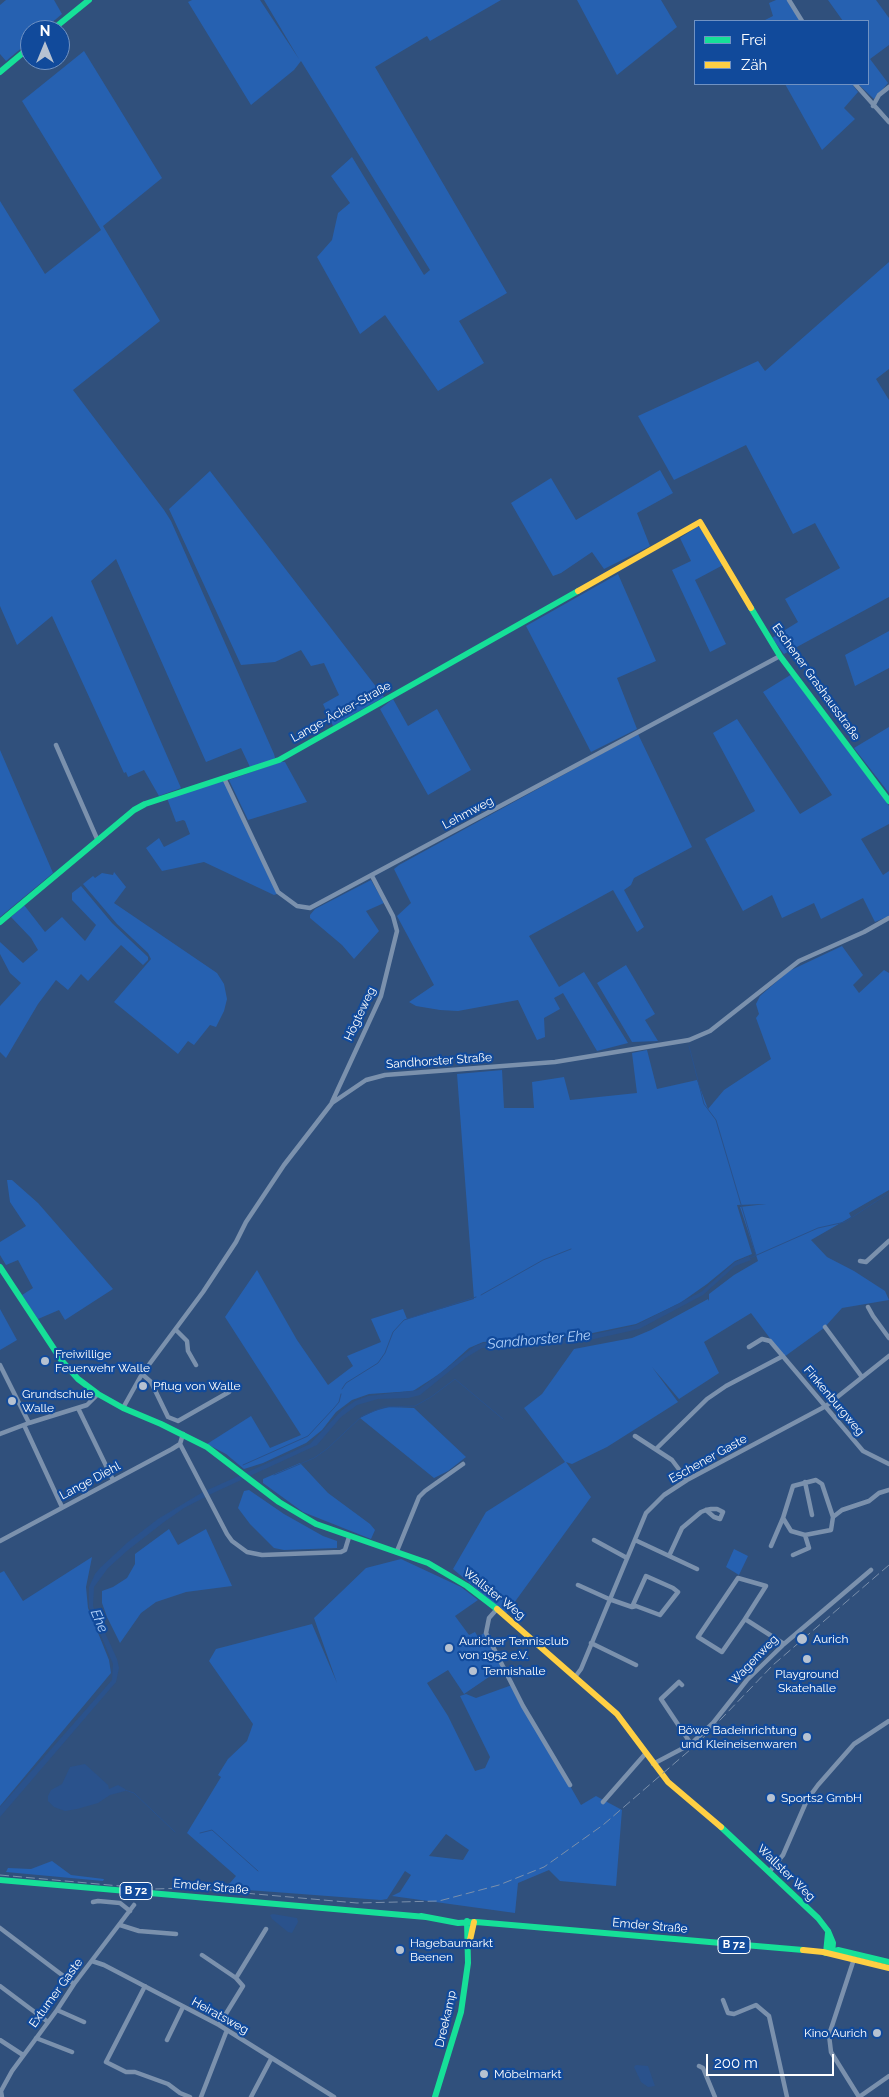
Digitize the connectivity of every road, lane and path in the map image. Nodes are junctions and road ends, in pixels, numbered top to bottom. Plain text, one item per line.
1 (89, 0) edge
2 (789, 0) edge
3 (64, 20) edge
4 (801, 20) edge
5 (20, 56) edge
6 (0, 72) edge
7 (856, 85) edge
8 (889, 87) edge
9 (873, 106) junction
10 (889, 122) edge
11 (700, 522) joint
12 (780, 656) junction
13 (56, 744) dead end
14 (224, 778) junction
15 (889, 801) edge
16 (98, 841) junction
17 (372, 876) junction
18 (889, 918) edge
19 (0, 922) edge
20 (332, 1103) junction
21 (889, 1241) edge
22 (860, 1261) dead end
23 (0, 1267) edge
24 (868, 1307) dead end
25 (825, 1327) dead end
26 (176, 1330) junction
27 (889, 1338) edge
28 (749, 1347) dead end
29 (783, 1356) junction
30 (889, 1356) edge
31 (0, 1365) edge
32 (196, 1365) dead end
33 (142, 1374) junction
34 (862, 1378) junction
35 (229, 1392) dead end
36 (98, 1394) junction
37 (826, 1406) junction
38 (78, 1408) junction
39 (123, 1408) junction
40 (26, 1424) junction
41 (0, 1434) edge
42 (184, 1434) junction
43 (635, 1436) dead end
44 (180, 1444) junction
45 (656, 1448) junction
46 (462, 1464) dead end
47 (889, 1464) edge
48 (113, 1480) junction
49 (687, 1480) junction
50 (805, 1482) junction
51 (889, 1490) edge
52 (62, 1507) junction
53 (706, 1510) dead end
54 (812, 1515) dead end
55 (834, 1516) junction
56 (783, 1518) junction
57 (805, 1535) junction
58 (349, 1537) junction
59 (594, 1540) dead end
60 (636, 1540) junction
61 (0, 1541) edge
62 (771, 1546) dead end
63 (397, 1551) junction
64 (793, 1555) dead end
65 (669, 1556) junction
66 (628, 1558) junction
67 (697, 1569) dead end
68 (871, 1570) dead end
69 (578, 1585) dead end
70 (609, 1599) junction
71 (632, 1607) junction
72 (497, 1609) junction
73 (744, 1619) junction
74 (591, 1643) junction
75 (784, 1644) junction
76 (636, 1665) dead end
77 (575, 1676) junction
78 (682, 1685) dead end
79 (889, 1721) edge
80 (691, 1744) junction
81 (646, 1753) junction
82 (653, 1764) junction
83 (570, 1785) dead end
84 (603, 1802) dead end
85 (769, 1872) junction
86 (0, 1880) edge
87 (93, 1902) dead end
88 (134, 1905) dead end
89 (130, 1911) junction
90 (470, 1922) junction
91 (120, 1926) junction
92 (0, 1928) edge
93 (266, 1929) dead end
94 (176, 1934) dead end
95 (829, 1953) junction
96 (202, 1955) dead end
97 (854, 1959) junction
98 (92, 1961) junction
99 (889, 1962) edge
100 (889, 1968) edge
101 (236, 1978) junction
102 (74, 1984) junction
103 (0, 1986) edge
104 (145, 1986) junction
105 (723, 2000) dead end
106 (183, 2007) junction
107 (57, 2010) junction
108 (48, 2022) junction
109 (84, 2022) dead end
110 (219, 2025) junction
111 (227, 2030) junction
112 (36, 2038) junction
113 (0, 2040) edge
114 (168, 2040) dead end
115 (72, 2052) dead end
116 (23, 2055) junction
117 (272, 2059) junction
118 (699, 2066) dead end
119 (889, 2076) edge
120 (0, 2091) edge
121 (2, 2097) edge
122 (190, 2097) edge
123 (201, 2097) edge
124 (252, 2097) edge
125 (334, 2097) edge
126 (435, 2097) edge
127 (715, 2097) edge
128 (787, 2097) edge
129 (859, 2097) edge

1 - 3 street
2 - 4 street
5 - 6 street
7 - 9 street
8 - 9 street
9 - 10 street
11 - 12 street, Eschener Grashausstraße
11 - 14 street, Lange-Äcker-Straße
12 - 15 street, Eschener Grashausstraße
12 - 17 street, Lehmweg
13 - 16 street
14 - 16 street, Lange-Äcker-Straße
14 - 17 street, Lehmweg
16 - 19 street, Lange-Äcker-Straße
17 - 20 street, Högteweg
18 - 20 street, Sandhorster Straße
20 - 26 street, Sandhorster Straße
21 - 22 street
23 - 36 street, Wallster Weg
24 - 27 street
25 - 34 street
26 - 32 street
26 - 33 street, Sandhorster Straße
28 - 29 street, Finkenburgweg
29 - 37 street, Finkenburgweg
29 - 45 street
30 - 34 street, Eschener Gaste
31 - 40 street
33 - 35 street
33 - 39 street, Sandhorster Straße
34 - 37 street, Eschener Gaste
36 - 38 street
36 - 39 street, Wallster Weg
37 - 47 street, Finkenburgweg
37 - 49 street, Eschener Gaste
38 - 40 street
38 - 48 street
39 - 42 street, Wallster Weg
40 - 41 street
40 - 52 street
42 - 44 street
42 - 58 street, Wallster Weg
43 - 45 street
44 - 48 street, Lange Diehl
44 - 58 street
45 - 49 street
46 - 63 street
48 - 52 street, Lange Diehl
49 - 60 street, Eschener Gaste
50 - 54 street
50 - 55 street
50 - 56 street
51 - 55 street
52 - 61 street, Lange Diehl
53 - 65 street
55 - 57 street
56 - 57 street
56 - 62 street
57 - 64 street
58 - 63 street, Wallster Weg
59 - 66 street
60 - 65 street
60 - 66 street, Eschener Gaste
63 - 72 street, Wallster Weg
65 - 67 street
66 - 70 street, Eschener Gaste
68 - 75 street, Wagenweg
69 - 70 street
70 - 71 street
70 - 74 street, Eschener Gaste
71 - 71 street
72 - 77 street, Wallster Weg
72 - 83 street
73 - 73 street
73 - 75 street
74 - 76 street
74 - 77 street, Eschener Gaste
75 - 80 street, Wagenweg
77 - 81 street, Wallster Weg
78 - 80 street
79 - 85 street
80 - 82 street, Wagenweg
81 - 82 street, Wallster Weg
81 - 84 street
82 - 85 street, Wallster Weg
85 - 95 street, Wallster Weg
86 - 90 street, Emder Straße / B 72
87 - 89 street
88 - 89 street, Extumer Gaste
89 - 91 street, Extumer Gaste
90 - 95 street, Emder Straße / B 72
90 - 126 street, Dreekamp
91 - 94 street
91 - 98 street, Extumer Gaste
92 - 102 street
93 - 101 street
95 - 97 street, Emder Straße / B 72
95 - 99 street, Emder Straße / B 72
96 - 101 street
97 - 100 street, Emder Straße / B 72
97 - 129 street
98 - 102 street, Extumer Gaste
98 - 104 street, Heiratsweg
101 - 110 street
102 - 107 street, Extumer Gaste
103 - 108 street
104 - 106 street, Heiratsweg
104 - 122 street
105 - 128 street
106 - 110 street, Heiratsweg
106 - 114 street
107 - 108 street, Extumer Gaste
107 - 109 street
108 - 112 street, Extumer Gaste
110 - 111 street, Heiratsweg
111 - 117 street, Heiratsweg
111 - 123 street
112 - 115 street
112 - 116 street, Extumer Gaste
113 - 116 street
116 - 120 street, Extumer Gaste
117 - 124 street
117 - 125 street, Heiratsweg
118 - 127 street
119 - 129 street
120 - 121 street, Extumer Gaste

